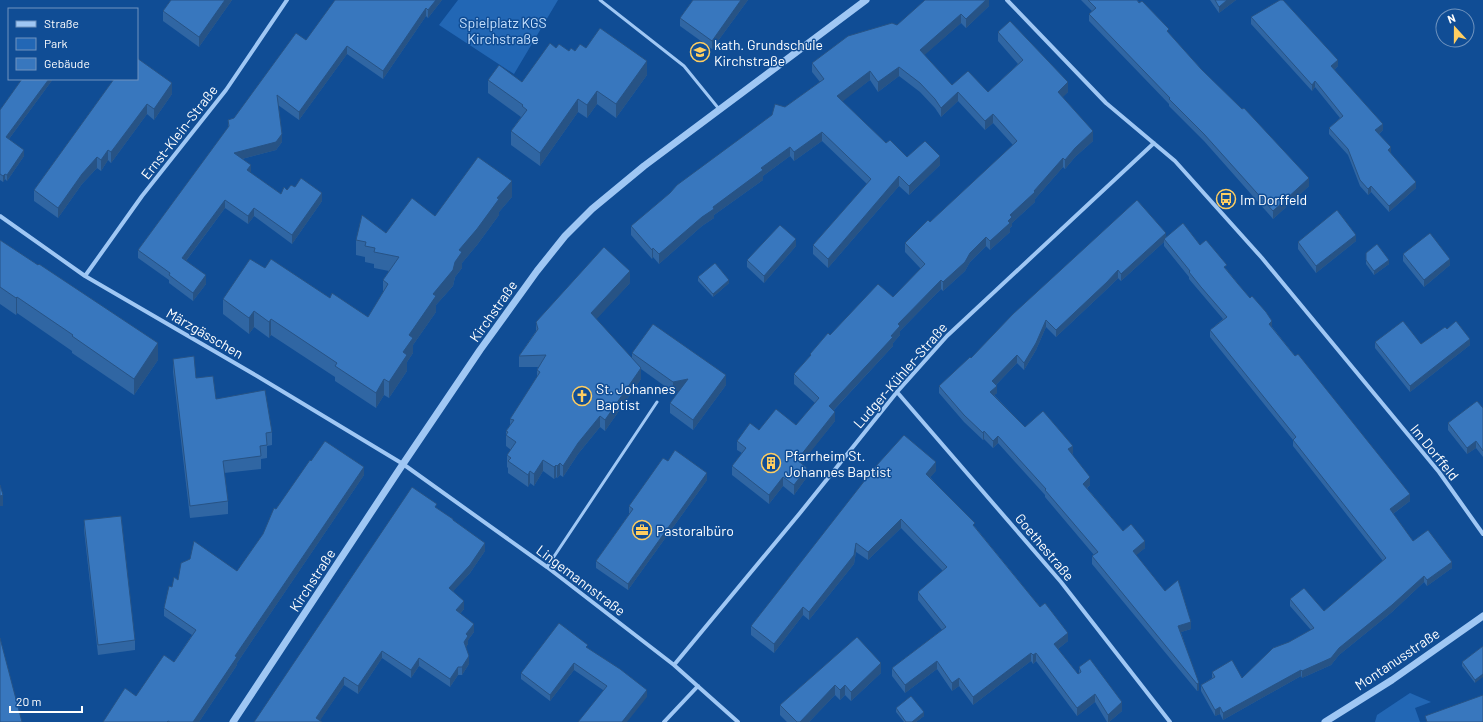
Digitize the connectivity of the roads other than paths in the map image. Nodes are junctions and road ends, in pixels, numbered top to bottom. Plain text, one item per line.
1 (287, 0) edge
2 (600, 0) edge
3 (866, 0) edge
4 (1007, 0) edge
5 (720, 110) junction
6 (1154, 143) junction
7 (0, 216) edge
8 (86, 276) junction
9 (898, 392) junction
10 (657, 402) dead end
11 (403, 464) junction
12 (1483, 534) edge
13 (547, 567) junction
14 (1483, 616) edge
15 (674, 665) junction
16 (698, 686) junction
17 (233, 722) edge
18 (664, 722) edge
19 (738, 722) edge
20 (1170, 722) edge
21 (1325, 722) edge

1 - 8 street, Ernst-Klein-Straße
2 - 5 lane
3 - 5 street, Kirchstraße
4 - 6 street, Im Dorffeld
5 - 11 street, Kirchstraße
6 - 9 street, Ludger-Kühler-Straße
6 - 12 street, Im Dorffeld
7 - 8 street, Märzgässchen
8 - 11 street, Märzgässchen
9 - 15 street, Ludger-Kühler-Straße
9 - 20 street, Goethestraße
10 - 13 lane
11 - 13 street, Lingemannstraße
11 - 17 street, Kirchstraße
13 - 15 street, Lingemannstraße
14 - 21 street, Montanusstraße
15 - 16 street, Lingemannstraße
16 - 18 street
16 - 19 street, Lingemannstraße

